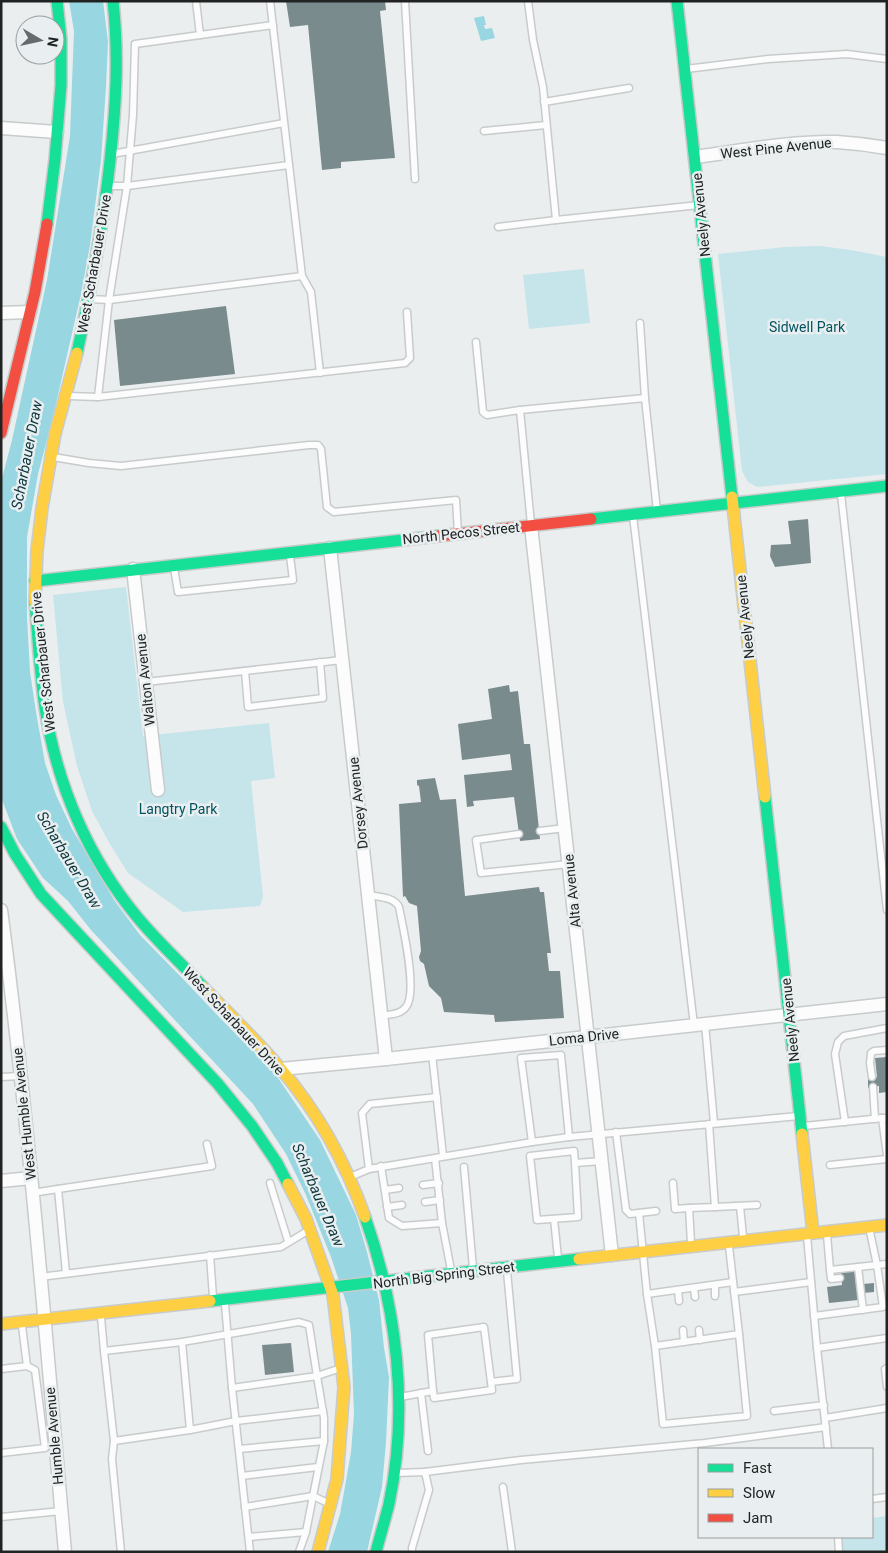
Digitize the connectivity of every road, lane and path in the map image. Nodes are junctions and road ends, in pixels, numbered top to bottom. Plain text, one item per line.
1 (57, 1) edge
2 (113, 1) edge
3 (196, 1) edge
4 (270, 1) edge
5 (405, 1) edge
6 (528, 1) edge
7 (677, 1) edge
8 (273, 25) junction
9 (200, 35) junction
10 (134, 44) junction
11 (117, 46) junction
12 (887, 59) edge
13 (685, 70) junction
14 (629, 88) dead end
15 (544, 102) junction
16 (284, 122) junction
17 (546, 126) junction
18 (1, 128) edge
19 (484, 131) dead end
20 (58, 132) junction
21 (887, 148) edge
22 (130, 151) junction
23 (111, 154) junction
24 (695, 157) junction
25 (289, 164) junction
26 (415, 179) dead end
27 (108, 186) junction
28 (127, 186) junction
29 (700, 204) junction
30 (556, 220) junction
31 (498, 227) dead end
32 (302, 276) junction
33 (89, 299) junction
34 (109, 300) junction
35 (30, 312) junction
36 (407, 312) dead end
37 (1, 314) edge
38 (640, 323) dead end
39 (476, 342) dead end
40 (320, 373) junction
41 (66, 396) junction
42 (98, 397) junction
43 (645, 398) junction
44 (4, 409) edge
45 (520, 410) junction
46 (1, 433) edge
47 (51, 457) junction
48 (887, 486) edge
49 (841, 492) junction
50 (732, 504) junction
51 (657, 512) junction
52 (633, 514) junction
53 (532, 526) junction
54 (458, 534) junction
55 (330, 548) junction
56 (290, 552) junction
57 (174, 565) junction
58 (133, 569) junction
59 (35, 581) junction
60 (342, 660) junction
61 (320, 662) junction
62 (245, 671) junction
63 (146, 682) junction
64 (158, 790) dead end
65 (1, 827) edge
66 (565, 828) junction
67 (540, 831) dead end
68 (518, 834) dead end
69 (569, 864) junction
70 (368, 895) junction
71 (1, 910) edge
72 (887, 910) edge
73 (3, 941) edge
74 (6, 977) edge
75 (887, 1004) edge
76 (790, 1015) junction
77 (381, 1016) junction
78 (700, 1025) junction
79 (887, 1028) edge
80 (588, 1037) junction
81 (887, 1050) edge
82 (432, 1054) junction
83 (386, 1059) junction
84 (281, 1069) junction
85 (20, 1076) junction
86 (872, 1077) dead end
87 (1, 1078) edge
88 (873, 1087) dead end
89 (437, 1097) junction
90 (884, 1118) edge
91 (874, 1119) junction
92 (801, 1121) junction
93 (845, 1122) junction
94 (712, 1124) junction
95 (616, 1132) junction
96 (599, 1134) junction
97 (569, 1137) junction
98 (532, 1142) junction
99 (207, 1144) dead end
100 (443, 1156) junction
101 (887, 1157) edge
102 (434, 1158) junction
103 (602, 1161) junction
104 (575, 1163) junction
105 (830, 1165) dead end
106 (381, 1166) junction
107 (464, 1167) dead end
108 (369, 1169) junction
109 (349, 1177) junction
110 (30, 1178) junction
111 (1, 1181) edge
112 (270, 1183) dead end
113 (439, 1183) junction
114 (673, 1183) dead end
115 (423, 1185) dead end
116 (399, 1188) dead end
117 (58, 1189) junction
118 (385, 1190) junction
119 (32, 1193) junction
120 (440, 1200) junction
121 (425, 1202) dead end
122 (402, 1205) dead end
123 (757, 1205) dead end
124 (740, 1206) junction
125 (387, 1207) junction
126 (715, 1207) junction
127 (689, 1208) junction
128 (656, 1211) dead end
129 (639, 1213) junction
130 (554, 1219) junction
131 (442, 1223) junction
132 (887, 1225) edge
133 (870, 1227) junction
134 (310, 1229) junction
135 (826, 1231) junction
136 (810, 1233) junction
137 (288, 1241) junction
138 (744, 1241) junction
139 (728, 1242) junction
140 (692, 1247) junction
141 (643, 1252) junction
142 (210, 1256) junction
143 (612, 1256) junction
144 (558, 1262) junction
145 (887, 1264) edge
146 (877, 1265) junction
147 (858, 1267) junction
148 (506, 1268) junction
149 (830, 1270) junction
150 (473, 1271) junction
151 (66, 1274) junction
152 (452, 1274) junction
153 (40, 1277) junction
154 (840, 1278) dead end
155 (384, 1282) junction
156 (733, 1282) junction
157 (811, 1282) junction
158 (714, 1285) junction
159 (330, 1288) junction
160 (694, 1288) junction
161 (678, 1290) junction
162 (734, 1292) junction
163 (647, 1294) junction
164 (715, 1296) dead end
165 (695, 1298) dead end
166 (219, 1300) junction
167 (679, 1301) dead end
168 (863, 1310) junction
169 (101, 1313) junction
170 (814, 1316) junction
171 (44, 1320) junction
172 (22, 1322) junction
173 (1, 1324) edge
174 (719, 1328) dead end
175 (683, 1330) dead end
176 (699, 1330) dead end
177 (227, 1334) junction
178 (739, 1334) junction
179 (720, 1337) junction
180 (887, 1338) edge
181 (700, 1340) junction
182 (182, 1342) junction
183 (684, 1342) junction
184 (655, 1346) junction
185 (817, 1348) junction
186 (104, 1351) junction
187 (27, 1366) junction
188 (342, 1368) junction
189 (887, 1368) edge
190 (1, 1369) edge
191 (317, 1376) junction
192 (491, 1382) junction
193 (887, 1387) edge
194 (232, 1388) junction
195 (433, 1391) junction
196 (421, 1393) junction
197 (398, 1397) junction
198 (824, 1405) junction
199 (887, 1408) edge
200 (323, 1411) junction
201 (774, 1411) dead end
202 (825, 1418) junction
203 (236, 1421) junction
204 (826, 1427) junction
205 (190, 1430) junction
206 (324, 1440) junction
207 (114, 1441) junction
208 (828, 1448) edge
209 (240, 1449) junction
210 (428, 1450) dead end
211 (1, 1453) edge
212 (318, 1467) junction
213 (425, 1472) junction
214 (394, 1473) junction
215 (242, 1476) junction
216 (504, 1487) dead end
217 (313, 1496) junction
218 (887, 1497) edge
219 (873, 1499) edge
220 (332, 1504) junction
221 (245, 1507) junction
222 (61, 1511) junction
223 (1, 1517) edge
224 (306, 1532) junction
225 (249, 1537) junction
226 (838, 1538) edge
227 (64, 1552) edge
228 (122, 1552) edge
229 (250, 1552) edge
230 (299, 1552) edge
231 (318, 1552) edge
232 (376, 1552) edge
233 (412, 1552) edge
234 (512, 1552) edge
235 (839, 1552) edge

1 - 20 main road
2 - 11 main road, West Scharbauer Drive
3 - 9 lane
4 - 8 lane
5 - 26 lane
6 - 15 lane
7 - 13 main road, Neely Avenue
8 - 9 lane
8 - 16 lane
9 - 10 lane
10 - 11 lane
10 - 22 lane
11 - 23 main road, West Scharbauer Drive
12 - 13 lane
13 - 24 main road, Neely Avenue
14 - 15 lane
15 - 17 lane
16 - 22 lane
16 - 25 lane
17 - 19 lane
17 - 30 lane
18 - 20 street
20 - 35 main road
21 - 24 street, West Pine Avenue
22 - 23 lane
22 - 28 lane
23 - 27 main road, West Scharbauer Drive
24 - 29 main road, Neely Avenue
25 - 28 lane
25 - 32 lane
27 - 28 lane
27 - 33 main road, West Scharbauer Drive
28 - 34 lane
29 - 30 lane
29 - 50 main road, Neely Avenue
30 - 31 lane
32 - 34 lane
32 - 40 lane
33 - 34 lane
33 - 41 main road, West Scharbauer Drive
34 - 42 lane
35 - 37 street
35 - 44 main road
36 - 40 lane
38 - 43 lane
39 - 45 lane
40 - 42 lane
41 - 42 lane
41 - 47 main road, West Scharbauer Drive
43 - 45 lane
43 - 51 lane
44 - 46 main road
45 - 53 lane
47 - 54 lane
47 - 59 main road, West Scharbauer Drive
48 - 49 main road, North Pecos Street
49 - 50 main road, North Pecos Street
49 - 72 lane
50 - 51 main road, North Pecos Street
50 - 76 main road, Neely Avenue
51 - 52 main road, North Pecos Street
52 - 53 main road, North Pecos Street
52 - 78 lane
53 - 54 main road, North Pecos Street
53 - 66 street, Alta Avenue
54 - 55 main road, North Pecos Street
55 - 56 main road, North Pecos Street
55 - 60 street, Dorsey Avenue
56 - 57 main road, North Pecos Street
56 - 57 lane
57 - 58 main road, North Pecos Street
58 - 59 main road, North Pecos Street
58 - 63 street, Walton Avenue
59 - 84 main road, West Scharbauer Drive
60 - 61 lane
60 - 70 street, Dorsey Avenue
61 - 62 lane
61 - 62 lane
62 - 63 lane
63 - 64 street, Walton Avenue
65 - 134 main road
66 - 67 lane
66 - 69 street, Alta Avenue
68 - 69 lane
69 - 80 street, Alta Avenue
70 - 77 street, Dorsey Avenue
70 - 77 lane
71 - 73 street, West Humble Avenue
73 - 74 street, West Humble Avenue
74 - 85 street, West Humble Avenue
75 - 76 street, Loma Drive
76 - 78 street, Loma Drive
76 - 92 main road, Neely Avenue
77 - 83 street, Dorsey Avenue
78 - 80 street, Loma Drive
78 - 94 lane
79 - 93 lane
80 - 82 street, Loma Drive
80 - 96 street, Alta Avenue
81 - 86 lane
82 - 83 street, Loma Drive
82 - 89 lane
83 - 84 street, Loma Drive
84 - 109 main road, West Scharbauer Drive
85 - 87 lane
85 - 110 street, West Humble Avenue
88 - 91 lane
89 - 100 lane
89 - 108 lane
90 - 91 lane
90 - 101 lane
91 - 93 lane
92 - 93 lane
92 - 94 lane
92 - 136 main road, Neely Avenue
94 - 95 lane
94 - 126 lane
95 - 96 lane
95 - 129 lane
96 - 97 lane
96 - 103 street, Alta Avenue
97 - 98 lane
97 - 98 lane
98 - 100 lane
99 - 117 lane
100 - 102 lane
101 - 105 lane
102 - 106 lane
102 - 113 lane
103 - 104 lane
103 - 143 street, Alta Avenue
104 - 130 lane
104 - 130 lane
106 - 108 lane
106 - 118 lane
107 - 150 lane
108 - 109 lane
109 - 155 main road, West Scharbauer Drive
110 - 111 street
110 - 119 street, West Humble Avenue
112 - 137 lane
113 - 115 lane
113 - 120 lane
114 - 127 lane
116 - 118 lane
117 - 119 lane
117 - 151 lane
118 - 125 lane
119 - 153 street, West Humble Avenue
120 - 121 lane
120 - 131 lane
122 - 125 lane
123 - 124 lane
124 - 126 lane
124 - 138 lane
125 - 131 lane
126 - 127 lane
127 - 140 lane
128 - 129 lane
129 - 141 lane
130 - 144 lane
131 - 152 lane
132 - 133 main road, North Big Spring Street
133 - 135 main road, North Big Spring Street
133 - 146 lane
134 - 137 lane
134 - 159 main road
135 - 136 main road, North Big Spring Street
135 - 149 lane
136 - 138 main road, North Big Spring Street
136 - 157 lane
137 - 142 lane
138 - 139 main road, North Big Spring Street
139 - 140 main road, North Big Spring Street
139 - 156 lane
140 - 141 main road, North Big Spring Street
141 - 143 main road, North Big Spring Street
141 - 163 lane
142 - 151 lane
142 - 166 lane
143 - 144 main road, North Big Spring Street
144 - 148 main road, North Big Spring Street
145 - 146 lane
146 - 147 lane
146 - 168 lane
147 - 149 lane
147 - 168 lane
148 - 150 main road, North Big Spring Street
148 - 192 lane
149 - 154 lane
150 - 152 main road, North Big Spring Street
151 - 153 lane
152 - 155 main road, North Big Spring Street
153 - 171 street, West Humble Avenue
155 - 159 main road, North Big Spring Street
155 - 197 main road, West Scharbauer Drive
156 - 158 lane
156 - 162 lane
157 - 162 lane
157 - 170 lane
158 - 160 lane
158 - 164 lane
159 - 166 main road, North Big Spring Street
159 - 188 main road
160 - 161 lane
160 - 165 lane
161 - 163 lane
161 - 167 lane
162 - 178 lane
163 - 184 lane
166 - 169 main road, North Big Spring Street
166 - 177 lane
168 - 170 lane
169 - 171 main road, North Big Spring Street
169 - 186 lane
170 - 185 lane
171 - 172 main road, North Big Spring Street
171 - 222 street, Humble Avenue
172 - 173 main road, North Big Spring Street
172 - 187 lane
174 - 179 lane
175 - 183 lane
176 - 181 lane
177 - 182 lane
177 - 191 lane
177 - 194 lane
178 - 179 lane
178 - 184 lane
179 - 181 lane
180 - 185 lane
181 - 183 lane
182 - 186 lane
182 - 205 lane
183 - 184 lane
185 - 198 lane
186 - 207 lane
187 - 190 lane
187 - 211 lane
188 - 191 lane
188 - 220 main road
189 - 193 lane
191 - 194 lane
191 - 200 lane
192 - 195 lane
192 - 195 lane
194 - 203 lane
195 - 196 lane
196 - 197 lane
196 - 210 lane
197 - 214 main road, West Scharbauer Drive
198 - 201 lane
198 - 202 lane
199 - 202 lane
200 - 203 lane
200 - 206 lane
202 - 204 lane
203 - 205 lane
203 - 209 lane
204 - 208 lane
204 - 213 lane
205 - 207 lane
206 - 209 lane
206 - 212 lane
207 - 228 lane
209 - 215 lane
212 - 215 lane
212 - 217 lane
213 - 214 lane
213 - 233 lane
214 - 232 main road, West Scharbauer Drive
215 - 221 lane
216 - 234 lane
217 - 220 lane
217 - 221 lane
217 - 224 lane
218 - 219 lane
220 - 231 main road
221 - 225 lane
222 - 223 lane
222 - 227 street, Humble Avenue
224 - 225 lane
224 - 230 lane
225 - 229 lane
226 - 235 lane

